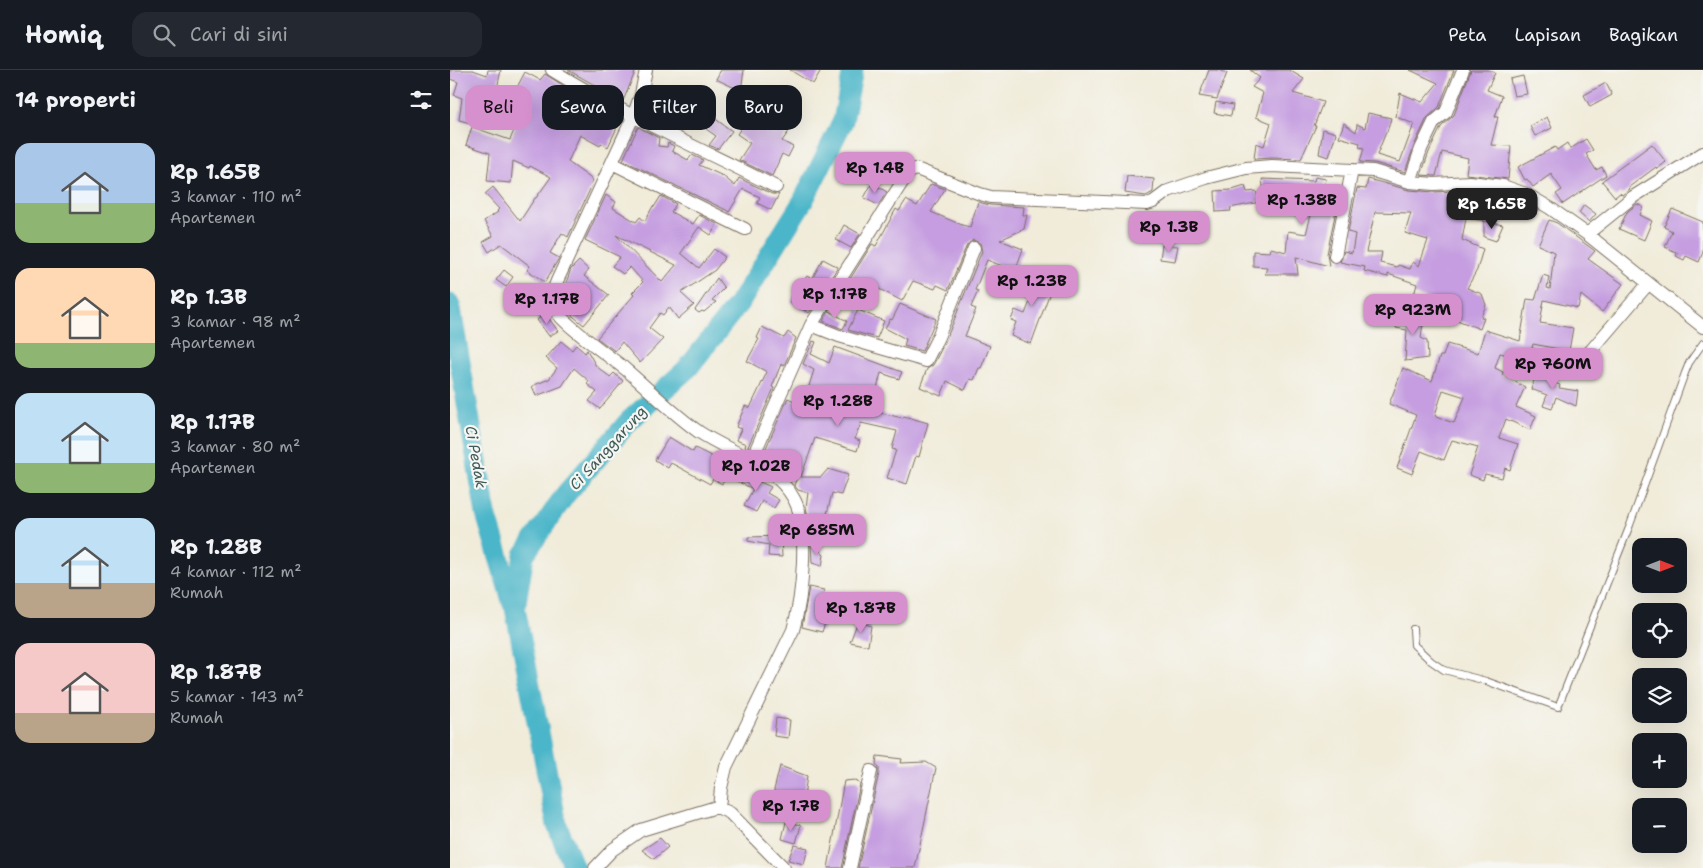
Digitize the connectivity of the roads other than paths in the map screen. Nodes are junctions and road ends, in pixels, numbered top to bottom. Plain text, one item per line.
1 (552, 70) edge
2 (646, 70) edge
3 (1463, 70) edge
4 (633, 117) junction
5 (1703, 153) edge
6 (612, 163) junction
7 (1352, 170) junction
8 (1410, 182) junction
9 (776, 187) dead end
10 (745, 229) dead end
11 (1587, 234) junction
12 (974, 248) dead end
13 (1335, 256) dead end
14 (1648, 284) junction
15 (811, 325) junction
16 (1703, 327) edge
17 (1703, 343) edge
18 (1582, 361) dead end
19 (751, 461) junction
20 (1412, 629) dead end
21 (871, 771) dead end
22 (719, 808) junction
23 (595, 868) edge
24 (784, 868) edge
25 (850, 868) edge

1 - 4 street
2 - 4 street
3 - 8 street
4 - 6 street
4 - 9 street
5 - 11 street
6 - 10 street
6 - 19 street
7 - 8 street
7 - 13 street
7 - 15 street
8 - 11 street
11 - 14 street
12 - 15 street
14 - 16 street
14 - 18 street
15 - 19 street
17 - 20 lane
19 - 22 street
21 - 25 street
22 - 23 street
22 - 24 street

